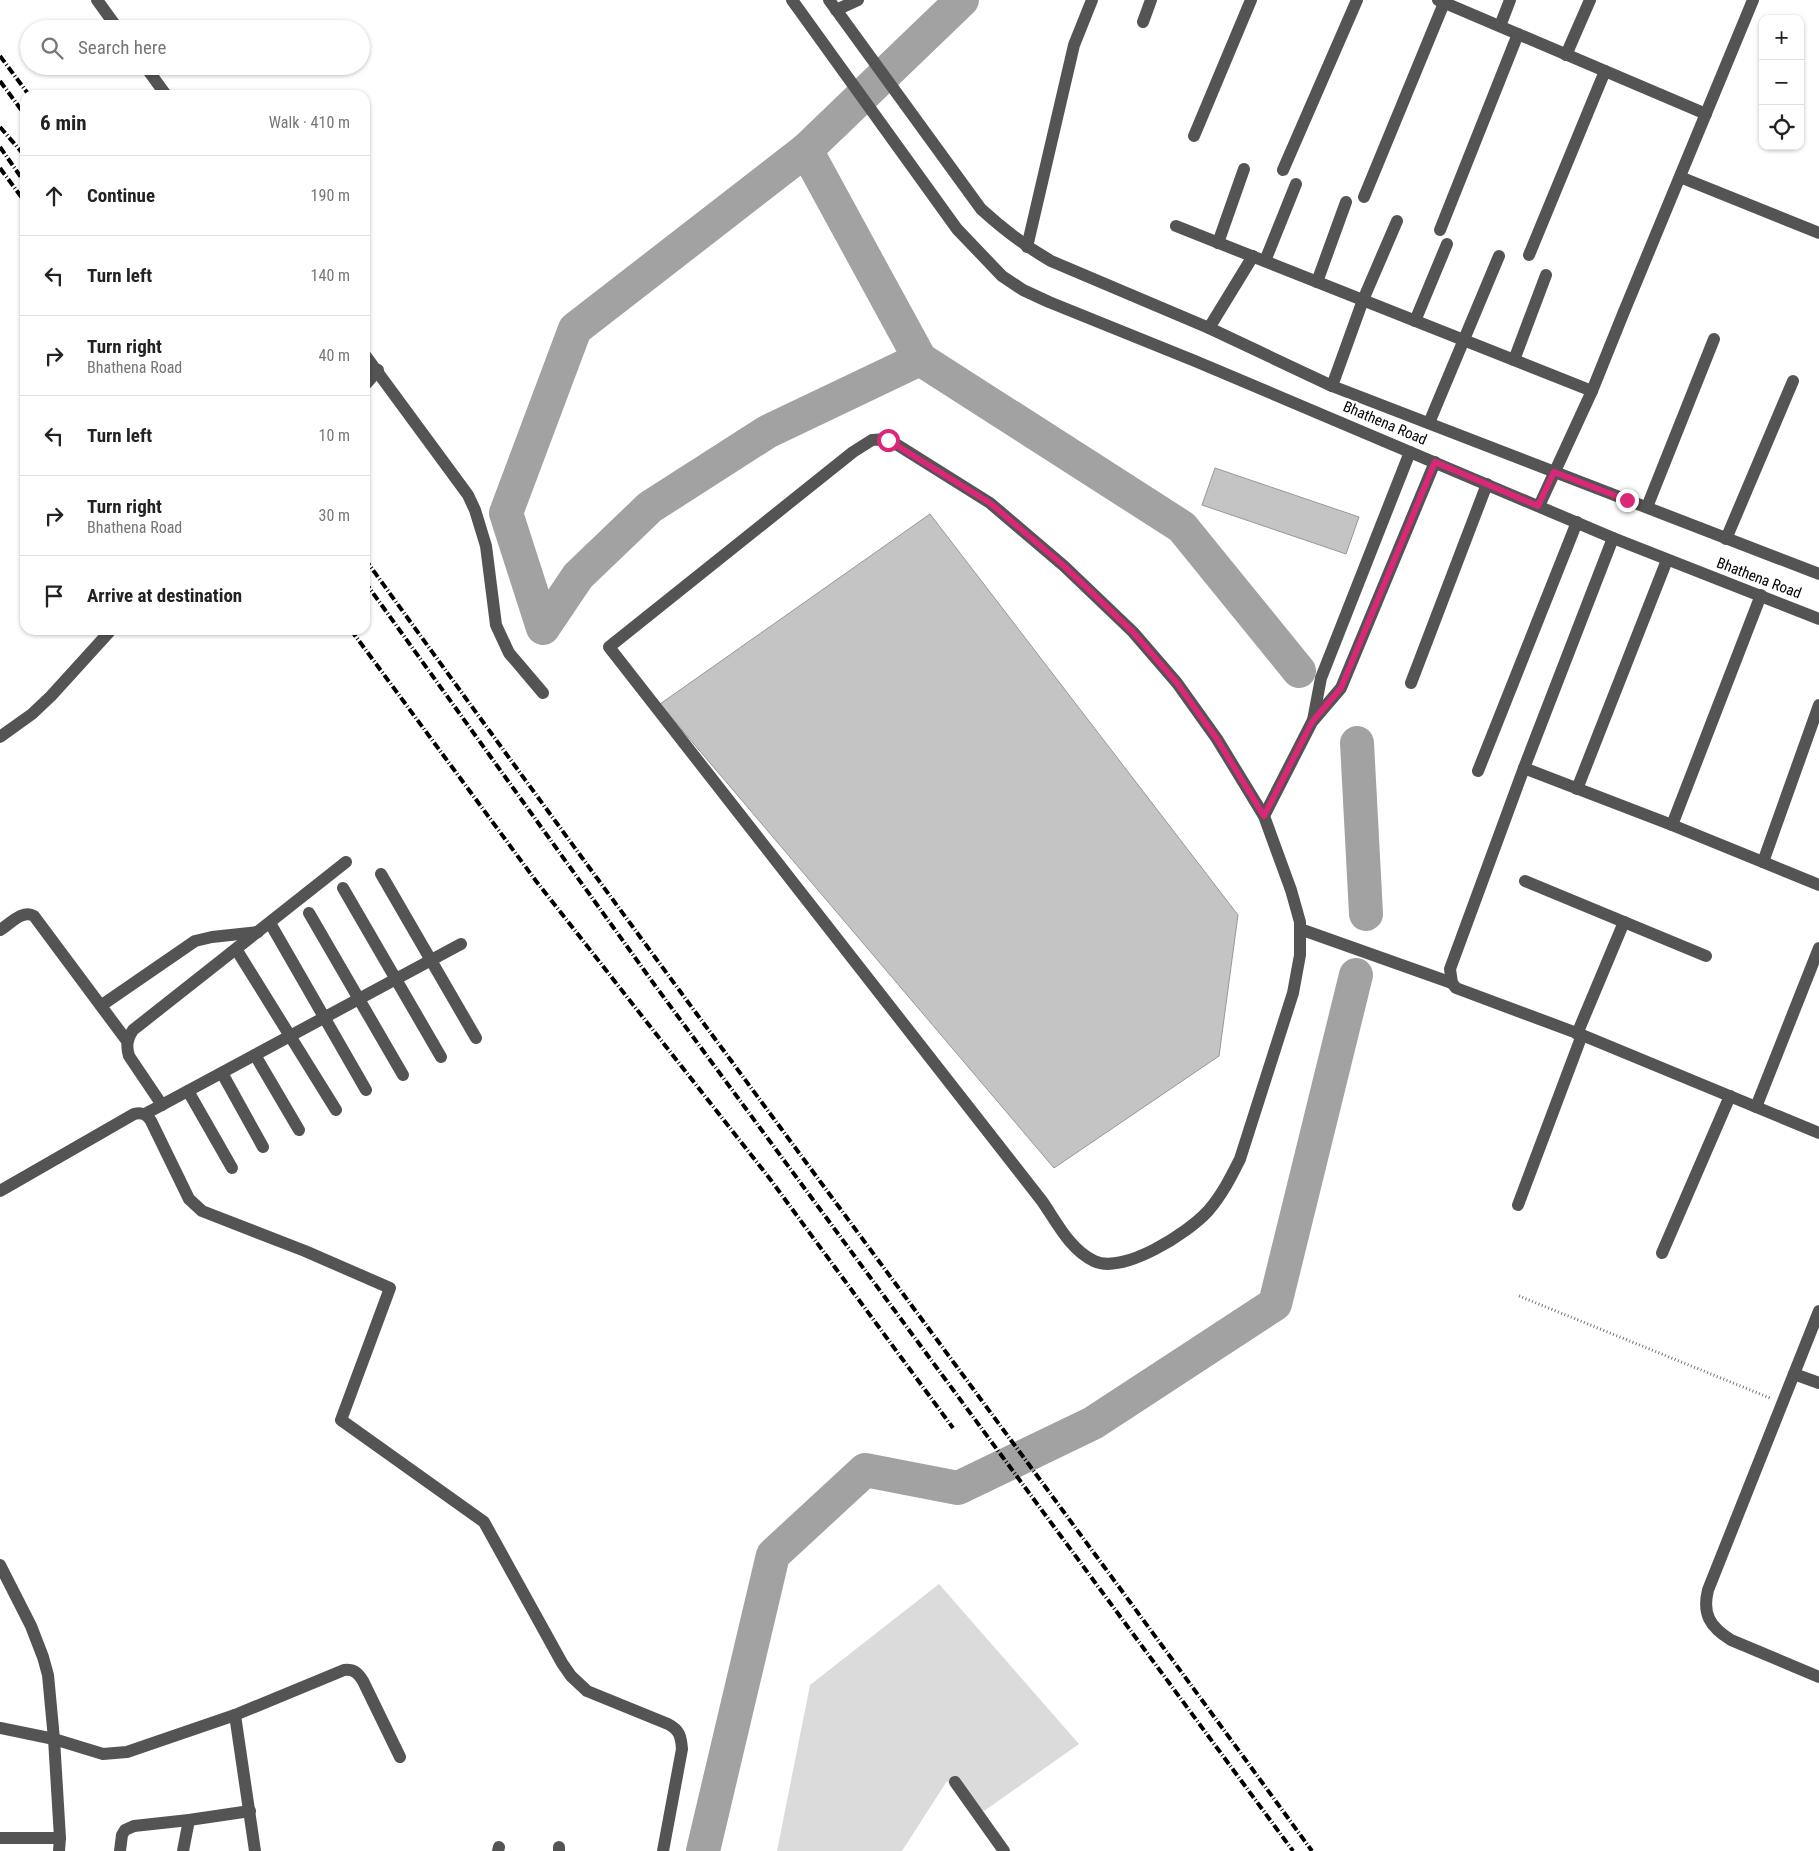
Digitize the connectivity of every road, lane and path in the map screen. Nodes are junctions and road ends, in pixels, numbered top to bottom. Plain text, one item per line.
1 (97, 0) edge
2 (792, 0) edge
3 (858, 0) edge
4 (1092, 0) edge
5 (1151, 0) edge
6 (1250, 0) edge
7 (1357, 0) edge
8 (1510, 0) edge
9 (1590, 0) edge
10 (1753, 0) edge
11 (1441, 1) edge
12 (833, 5) edge
13 (111, 20) edge
14 (1143, 22) dead end
15 (1500, 26) junction
16 (1518, 34) junction
17 (1566, 55) junction
18 (1605, 71) junction
19 (152, 75) edge
20 (163, 90) edge
21 (1706, 114) junction
22 (1194, 136) dead end
23 (1244, 169) dead end
24 (1283, 170) dead end
25 (1680, 177) junction
26 (1296, 184) dead end
27 (1364, 197) dead end
28 (1346, 202) dead end
29 (1397, 221) dead end
30 (1176, 226) dead end
31 (1440, 230) dead end
32 (1819, 233) edge
33 (1218, 243) junction
34 (1447, 244) dead end
35 (1027, 247) junction
36 (1499, 256) dead end
37 (1529, 256) dead end
38 (1259, 259) junction
39 (1546, 275) dead end
40 (1316, 282) junction
41 (1363, 300) junction
42 (1415, 321) junction
43 (1209, 328) junction
44 (1714, 339) dead end
45 (1464, 341) junction
46 (1514, 360) junction
47 (370, 361) edge
48 (378, 370) junction
49 (370, 379) edge
50 (1793, 381) dead end
51 (1332, 386) junction
52 (1592, 391) junction
53 (1429, 423) junction
54 (1410, 452) junction
55 (1435, 462) junction
56 (1554, 472) junction
57 (1487, 484) junction
58 (1538, 506) junction
59 (1647, 507) junction
60 (1577, 522) junction
61 (1613, 538) junction
62 (1726, 539) junction
63 (1667, 560) junction
64 (1818, 570) edge
65 (1760, 595) junction
66 (1819, 619) edge
67 (106, 635) edge
68 (1411, 683) dead end
69 (543, 693) dead end
70 (1819, 705) edge
71 (1312, 722) junction
72 (0, 736) edge
73 (1524, 768) junction
74 (1478, 771) dead end
75 (1577, 789) junction
76 (1264, 816) junction
77 (1672, 825) junction
78 (346, 862) dead end
79 (1763, 862) junction
80 (381, 874) dead end
81 (1525, 881) dead end
82 (1819, 885) edge
83 (342, 888) dead end
84 (309, 914) dead end
85 (1624, 922) junction
86 (270, 923) junction
87 (1300, 929) junction
88 (0, 930) edge
89 (258, 932) junction
90 (461, 944) dead end
91 (1819, 948) edge
92 (236, 949) junction
93 (1706, 956) dead end
94 (431, 960) junction
95 (396, 979) junction
96 (1452, 983) junction
97 (359, 999) junction
98 (102, 1005) junction
99 (324, 1018) junction
100 (1580, 1034) junction
101 (289, 1036) junction
102 (476, 1038) dead end
103 (127, 1041) junction
104 (255, 1055) junction
105 (441, 1057) dead end
106 (222, 1073) junction
107 (403, 1075) dead end
108 (366, 1090) dead end
109 (188, 1091) junction
110 (1730, 1096) junction
111 (162, 1105) junction
112 (1756, 1107) junction
113 (336, 1110) dead end
114 (145, 1114) junction
115 (299, 1130) dead end
116 (1819, 1133) edge
117 (262, 1147) dead end
118 (232, 1168) dead end
119 (0, 1191) edge
120 (1518, 1205) dead end
121 (1662, 1254) dead end
122 (1519, 1296) dead end
123 (1819, 1311) edge
124 (1794, 1374) junction
125 (1819, 1383) edge
126 (1782, 1402) junction
127 (0, 1565) edge
128 (1818, 1674) edge
129 (236, 1715) junction
130 (0, 1728) edge
131 (54, 1739) junction
132 (400, 1757) dead end
133 (955, 1782) dead end
134 (250, 1811) junction
135 (189, 1820) junction
136 (0, 1838) edge
137 (60, 1838) junction
138 (59, 1851) edge
139 (120, 1851) edge
140 (183, 1851) edge
141 (254, 1851) edge
142 (663, 1851) edge
143 (1004, 1851) edge

1 - 13 street
2 - 54 street, Bhathena Road
3 - 12 street
4 - 35 street
5 - 14 street
6 - 22 street
7 - 24 street
8 - 15 street
9 - 17 street
10 - 21 street
11 - 15 street
11 - 27 street
12 - 35 street, Bhathena Road
15 - 16 street
16 - 17 street
16 - 31 street
17 - 18 street
18 - 21 street
18 - 37 street
19 - 20 street
21 - 25 street
23 - 33 street
25 - 32 street
25 - 52 street
26 - 38 street
28 - 40 street
29 - 41 street
30 - 33 street
33 - 38 street
34 - 42 street
35 - 43 street, Bhathena Road
36 - 45 street
38 - 40 street
38 - 43 street
39 - 46 street
40 - 41 street
41 - 42 street
41 - 51 street
42 - 45 street
43 - 51 street, Bhathena Road
44 - 59 street
45 - 46 street
45 - 53 street
46 - 52 street
47 - 48 street
48 - 49 street
48 - 69 street
50 - 62 street
51 - 53 street, Bhathena Road
52 - 56 street
53 - 56 street, Bhathena Road
54 - 55 street, Bhathena Road
54 - 71 street
55 - 57 street, Bhathena Road
55 - 71 street
56 - 58 street
56 - 59 street, Bhathena Road
57 - 58 street, Bhathena Road
57 - 68 street
58 - 60 street, Bhathena Road
59 - 62 street, Bhathena Road
60 - 61 street, Bhathena Road
60 - 74 street
61 - 63 street, Bhathena Road
61 - 73 street
62 - 64 street, Bhathena Road
63 - 65 street, Bhathena Road
63 - 75 street
65 - 66 street, Bhathena Road
65 - 77 street
67 - 72 street
70 - 79 street
71 - 76 street
73 - 75 street
73 - 96 street
75 - 77 street
76 - 87 street
76 - 87 street
77 - 79 street
78 - 86 street
79 - 82 street
80 - 94 street
81 - 85 street
83 - 95 street
84 - 97 street
85 - 93 street
85 - 100 street
86 - 89 street
86 - 99 street
87 - 96 street
88 - 98 street
89 - 92 street
89 - 98 street
90 - 94 street
91 - 112 street
92 - 101 street
92 - 103 street
94 - 95 street
94 - 102 street
95 - 97 street
95 - 105 street
96 - 100 street
97 - 99 street
97 - 107 street
98 - 103 street
99 - 101 street
99 - 108 street
100 - 110 street
100 - 120 street
101 - 104 street
101 - 113 street
103 - 111 street
104 - 106 street
104 - 115 street
106 - 109 street
106 - 117 street
109 - 111 street
109 - 118 street
110 - 112 street
110 - 121 street
111 - 114 street
112 - 116 street
114 - 119 street
114 - 142 street
122 - 126 path
123 - 124 street
124 - 125 street
124 - 126 street
126 - 128 street
127 - 131 street
129 - 131 street
129 - 132 street
129 - 134 street
130 - 131 street
131 - 137 street
133 - 143 street
134 - 135 street
134 - 141 street
135 - 139 street
135 - 140 street
136 - 137 street
137 - 138 street

